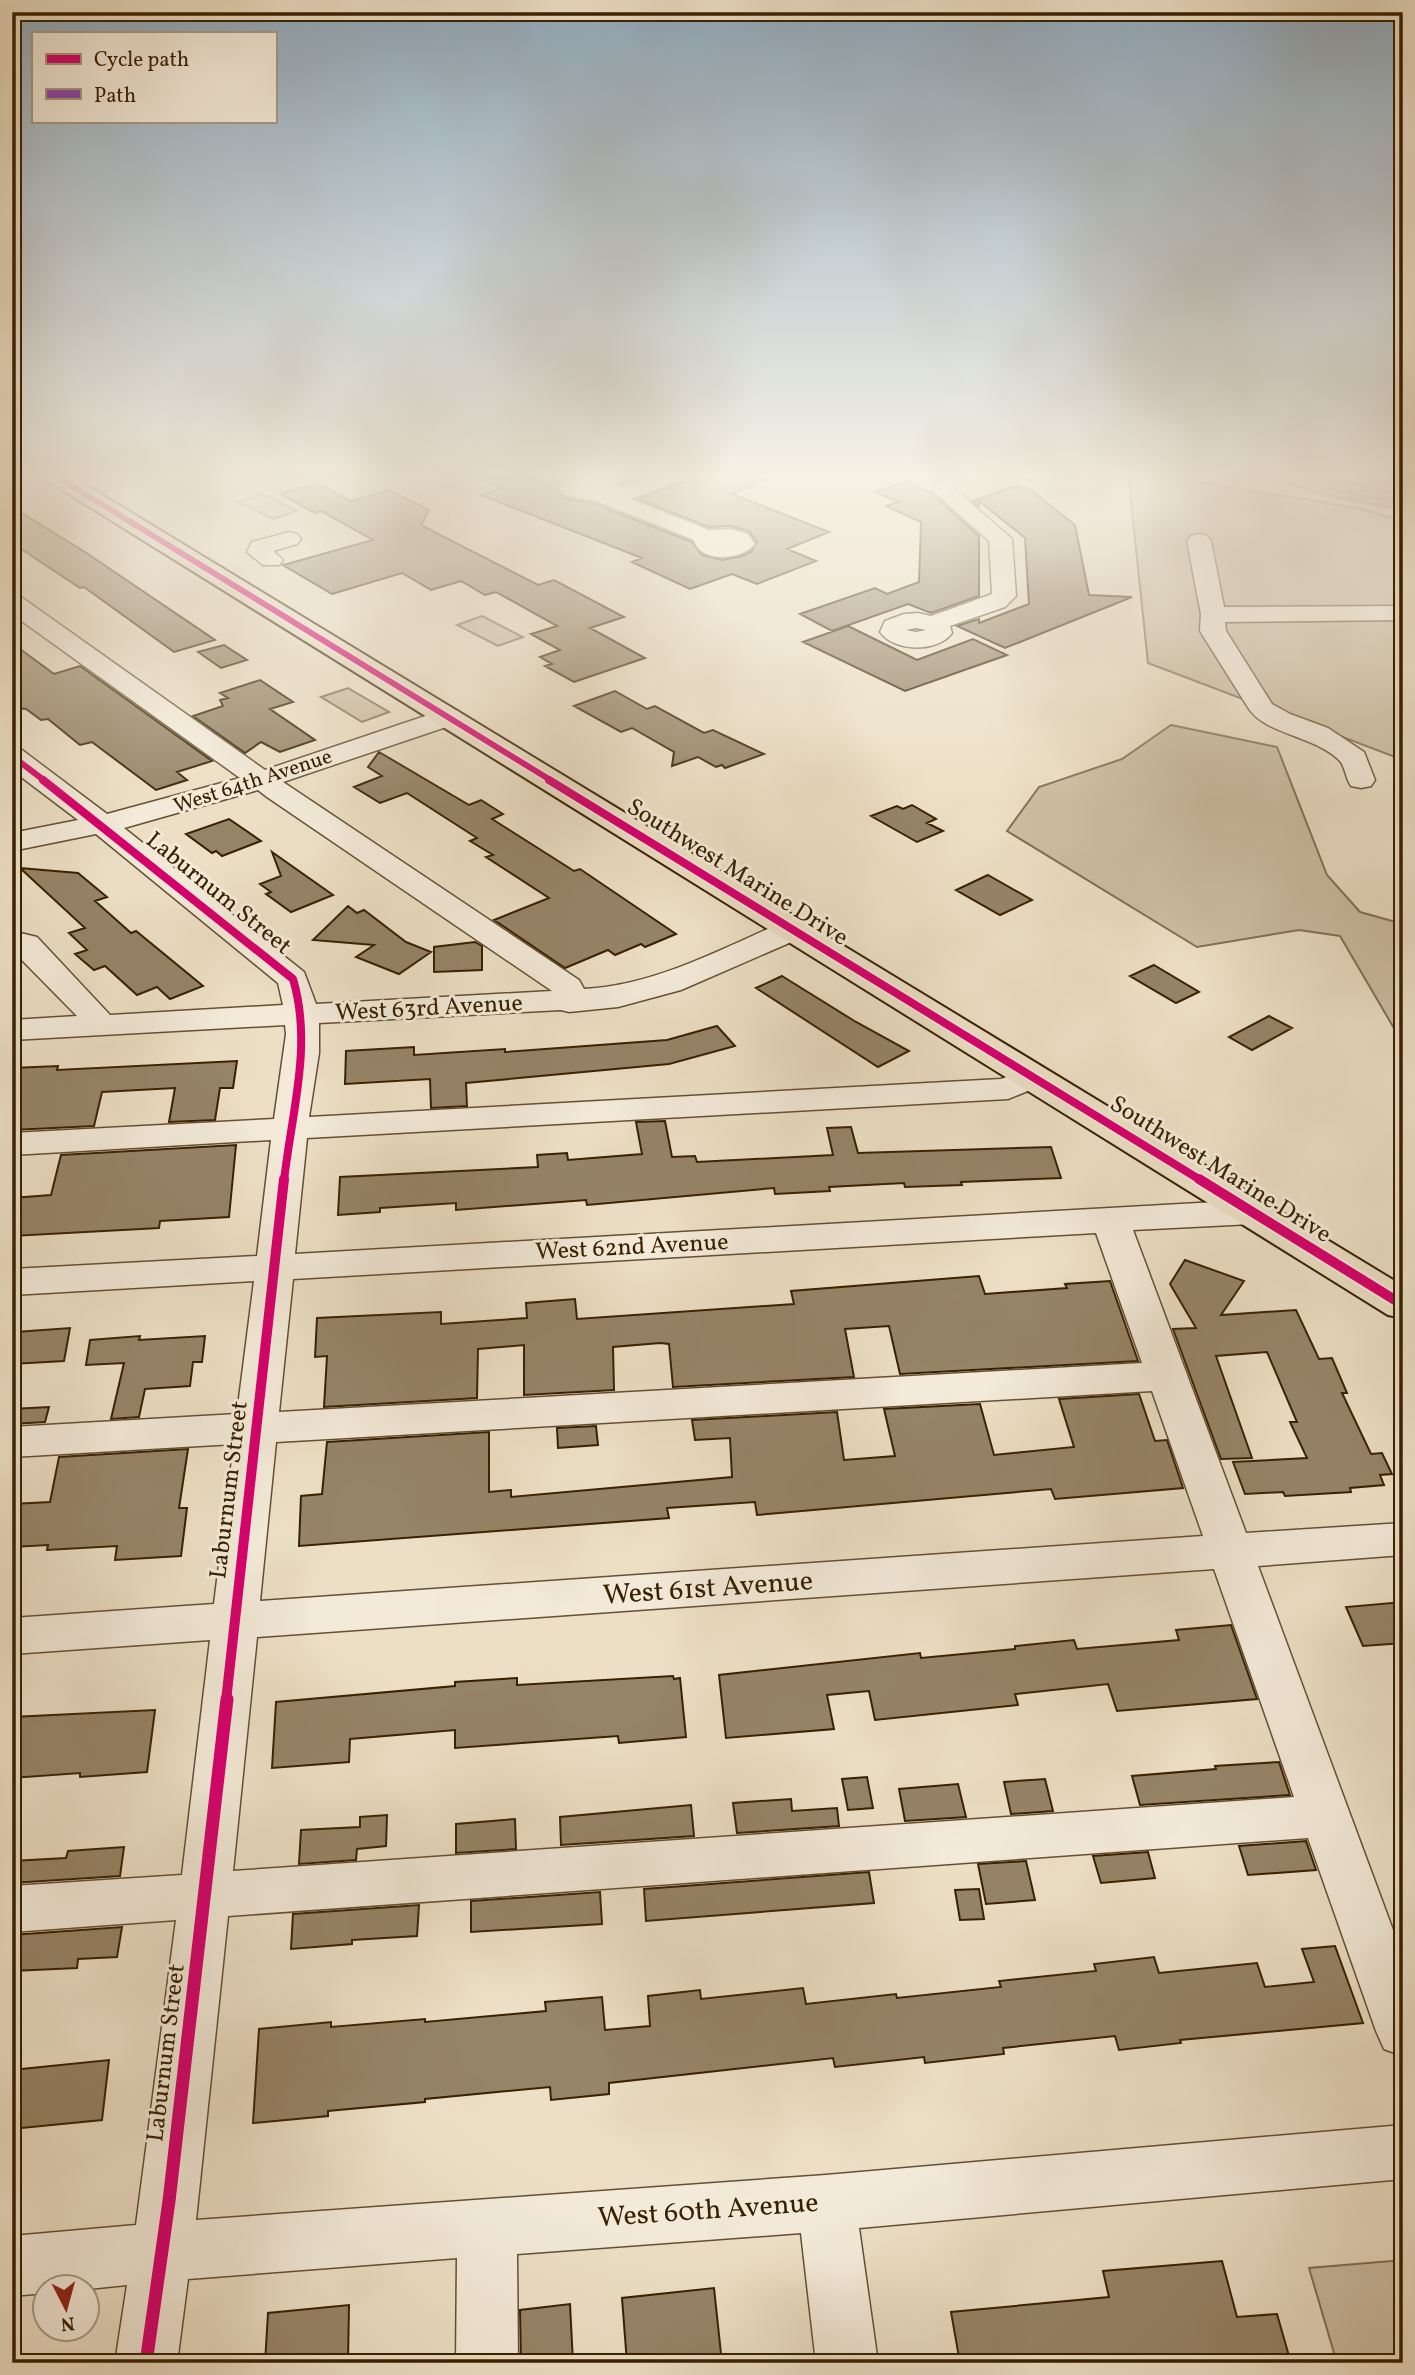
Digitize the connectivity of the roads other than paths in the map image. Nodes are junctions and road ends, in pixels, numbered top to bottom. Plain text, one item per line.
1 (232, 584) edge
2 (1003, 584) edge
3 (1207, 584) edge
4 (12, 602) edge
5 (1403, 613) edge
6 (1213, 614) junction
7 (932, 624) dead end
8 (449, 717) junction
9 (12, 756) edge
10 (1361, 780) dead end
11 (263, 781) junction
12 (103, 825) junction
13 (12, 842) edge
14 (792, 930) junction
15 (12, 940) edge
16 (569, 1002) junction
17 (302, 1016) junction
18 (92, 1026) junction
19 (12, 1030) edge
20 (1033, 1077) junction
21 (290, 1128) junction
22 (12, 1144) edge
23 (1252, 1212) junction
24 (1111, 1221) junction
25 (274, 1268) junction
26 (12, 1282) edge
27 (1403, 1305) edge
28 (1166, 1376) junction
29 (258, 1428) junction
30 (12, 1442) edge
31 (1403, 1539) edge
32 (1231, 1552) junction
33 (234, 1621) junction
34 (12, 1636) edge
35 (1325, 1816) junction
36 (205, 1894) junction
37 (12, 1909) edge
38 (1403, 2031) edge
39 (1403, 2152) edge
40 (825, 2203) junction
41 (487, 2227) junction
42 (160, 2253) junction
43 (12, 2266) edge
44 (146, 2363) edge
45 (488, 2363) edge
46 (847, 2363) edge

1 - 8 main road, Southwest Marine Drive
2 - 7 street
3 - 6 street
4 - 11 street
5 - 6 street
6 - 10 street
8 - 11 street, West 64th Avenue
8 - 14 main road, Southwest Marine Drive
9 - 12 street, Laburnum Street
11 - 12 street, West 64th Avenue
11 - 16 street
12 - 13 street, West 64th Avenue
12 - 17 street, Laburnum Street
14 - 16 street, West 63rd Avenue
14 - 20 main road, Southwest Marine Drive
15 - 18 street
16 - 17 street, West 63rd Avenue
17 - 18 street, West 63rd Avenue
17 - 21 street, Laburnum Street
18 - 19 street, West 63rd Avenue
20 - 21 lane
20 - 23 main road, Southwest Marine Drive
21 - 22 lane
21 - 25 street, Laburnum Street
23 - 24 street, West 62nd Avenue
23 - 27 main road, Southwest Marine Drive
24 - 25 street, West 62nd Avenue
24 - 28 street
25 - 26 street, West 62nd Avenue
25 - 29 street, Laburnum Street
28 - 29 street
28 - 32 street
29 - 30 street
29 - 33 street, Laburnum Street
31 - 32 street, West 61st Avenue
32 - 33 street, West 61st Avenue
32 - 35 street
33 - 34 street, West 61st Avenue
33 - 36 street, Laburnum Street
35 - 36 street
35 - 38 street
36 - 37 street
36 - 42 street, Laburnum Street
39 - 40 street, West 60th Avenue
40 - 41 street, West 60th Avenue
40 - 46 street
41 - 42 street, West 60th Avenue
41 - 45 street
42 - 43 street, West 60th Avenue
42 - 44 street, Laburnum Street

